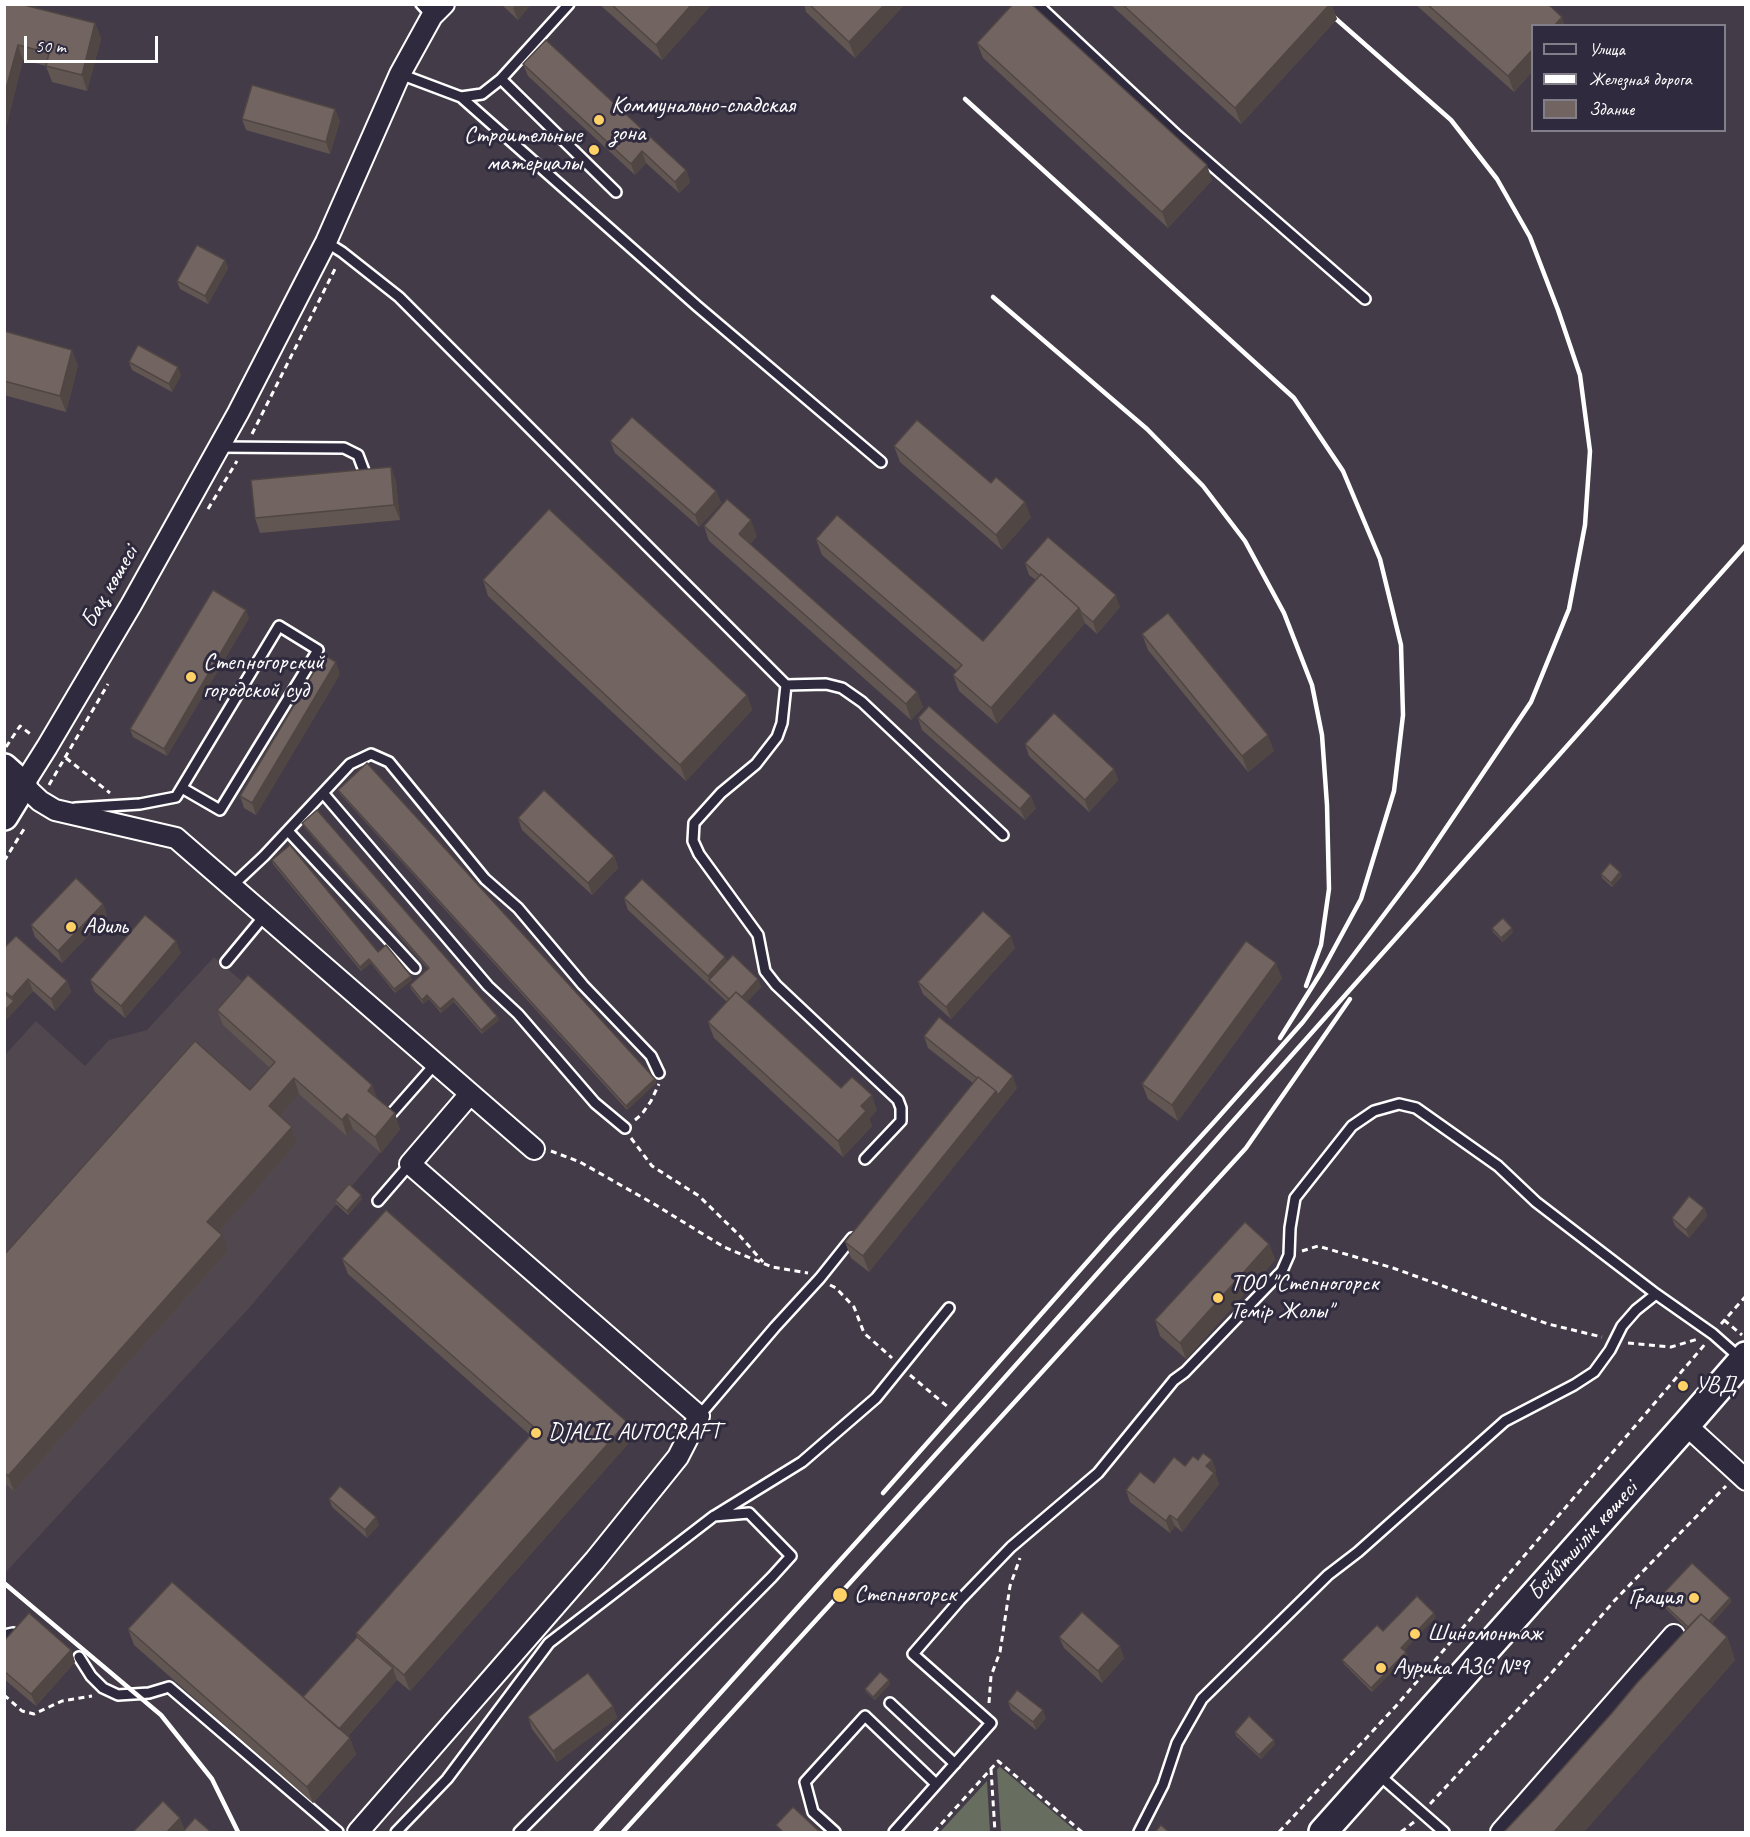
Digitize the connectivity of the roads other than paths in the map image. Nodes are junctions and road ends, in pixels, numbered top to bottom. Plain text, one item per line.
1 (569, 4) edge
2 (1036, 4) edge
3 (432, 8) edge
4 (400, 74) junction
5 (501, 79) junction
6 (461, 97) junction
7 (616, 192) dead end
8 (326, 242) junction
9 (1365, 299) dead end
10 (218, 447) junction
11 (881, 462) dead end
12 (364, 471) edge
13 (786, 685) junction
14 (10, 759) edge
15 (182, 788) junction
16 (323, 794) junction
17 (55, 810) junction
18 (4, 816) edge
19 (288, 831) junction
20 (1003, 835) dead end
21 (232, 885) junction
22 (265, 915) junction
23 (226, 963) dead end
24 (415, 968) dead end
25 (436, 1063) junction
26 (658, 1073) road end
27 (470, 1094) junction
28 (392, 1113) edge
29 (625, 1128) road end
30 (534, 1149) road end
31 (865, 1159) dead end
32 (410, 1164) junction
33 (378, 1201) dead end
34 (858, 1231) edge
35 (1656, 1294) junction
36 (950, 1308) dead end
37 (1744, 1351) edge
38 (699, 1416) junction
39 (1686, 1425) junction
40 (1742, 1476) edge
41 (714, 1516) junction
42 (1674, 1635) dead end
43 (79, 1657) dead end
44 (890, 1703) dead end
45 (955, 1764) junction
46 (1376, 1772) junction
47 (936, 1784) junction
48 (338, 1833) edge
49 (357, 1833) edge
50 (396, 1833) edge
51 (519, 1833) edge
52 (836, 1833) edge
53 (894, 1833) edge
54 (1139, 1833) edge
55 (1323, 1833) edge
56 (1444, 1833) edge
57 (1501, 1833) edge

1 - 5 lane
2 - 9 lane
3 - 4 street, Бақ көшесі
4 - 6 lane
4 - 8 street, Бақ көшесі
5 - 6 lane
5 - 7 lane
6 - 11 lane
8 - 10 street, Бақ көшесі
8 - 13 lane
10 - 12 lane
10 - 14 street, Бақ көшесі
13 - 20 lane
13 - 31 lane
14 - 17 street
14 - 18 street
15 - 15 lane
15 - 17 lane
16 - 19 lane
16 - 26 lane
16 - 29 lane
17 - 21 street
19 - 21 lane
19 - 24 lane
21 - 22 street
22 - 23 lane
22 - 25 street
25 - 27 street
25 - 28 lane
27 - 30 street
27 - 32 street
32 - 33 lane
32 - 38 street
34 - 38 lane
35 - 37 lane
35 - 45 lane
35 - 54 lane
36 - 41 lane
37 - 39 street, Бейбітшілік көшесі
38 - 49 street
39 - 40 street
39 - 46 street, Бейбітшілік көшесі
41 - 50 lane
41 - 51 lane
42 - 57 street
43 - 48 lane
44 - 45 lane
45 - 47 lane
46 - 55 street, Бейбітшілік көшесі
46 - 56 lane
47 - 52 lane
47 - 53 lane

